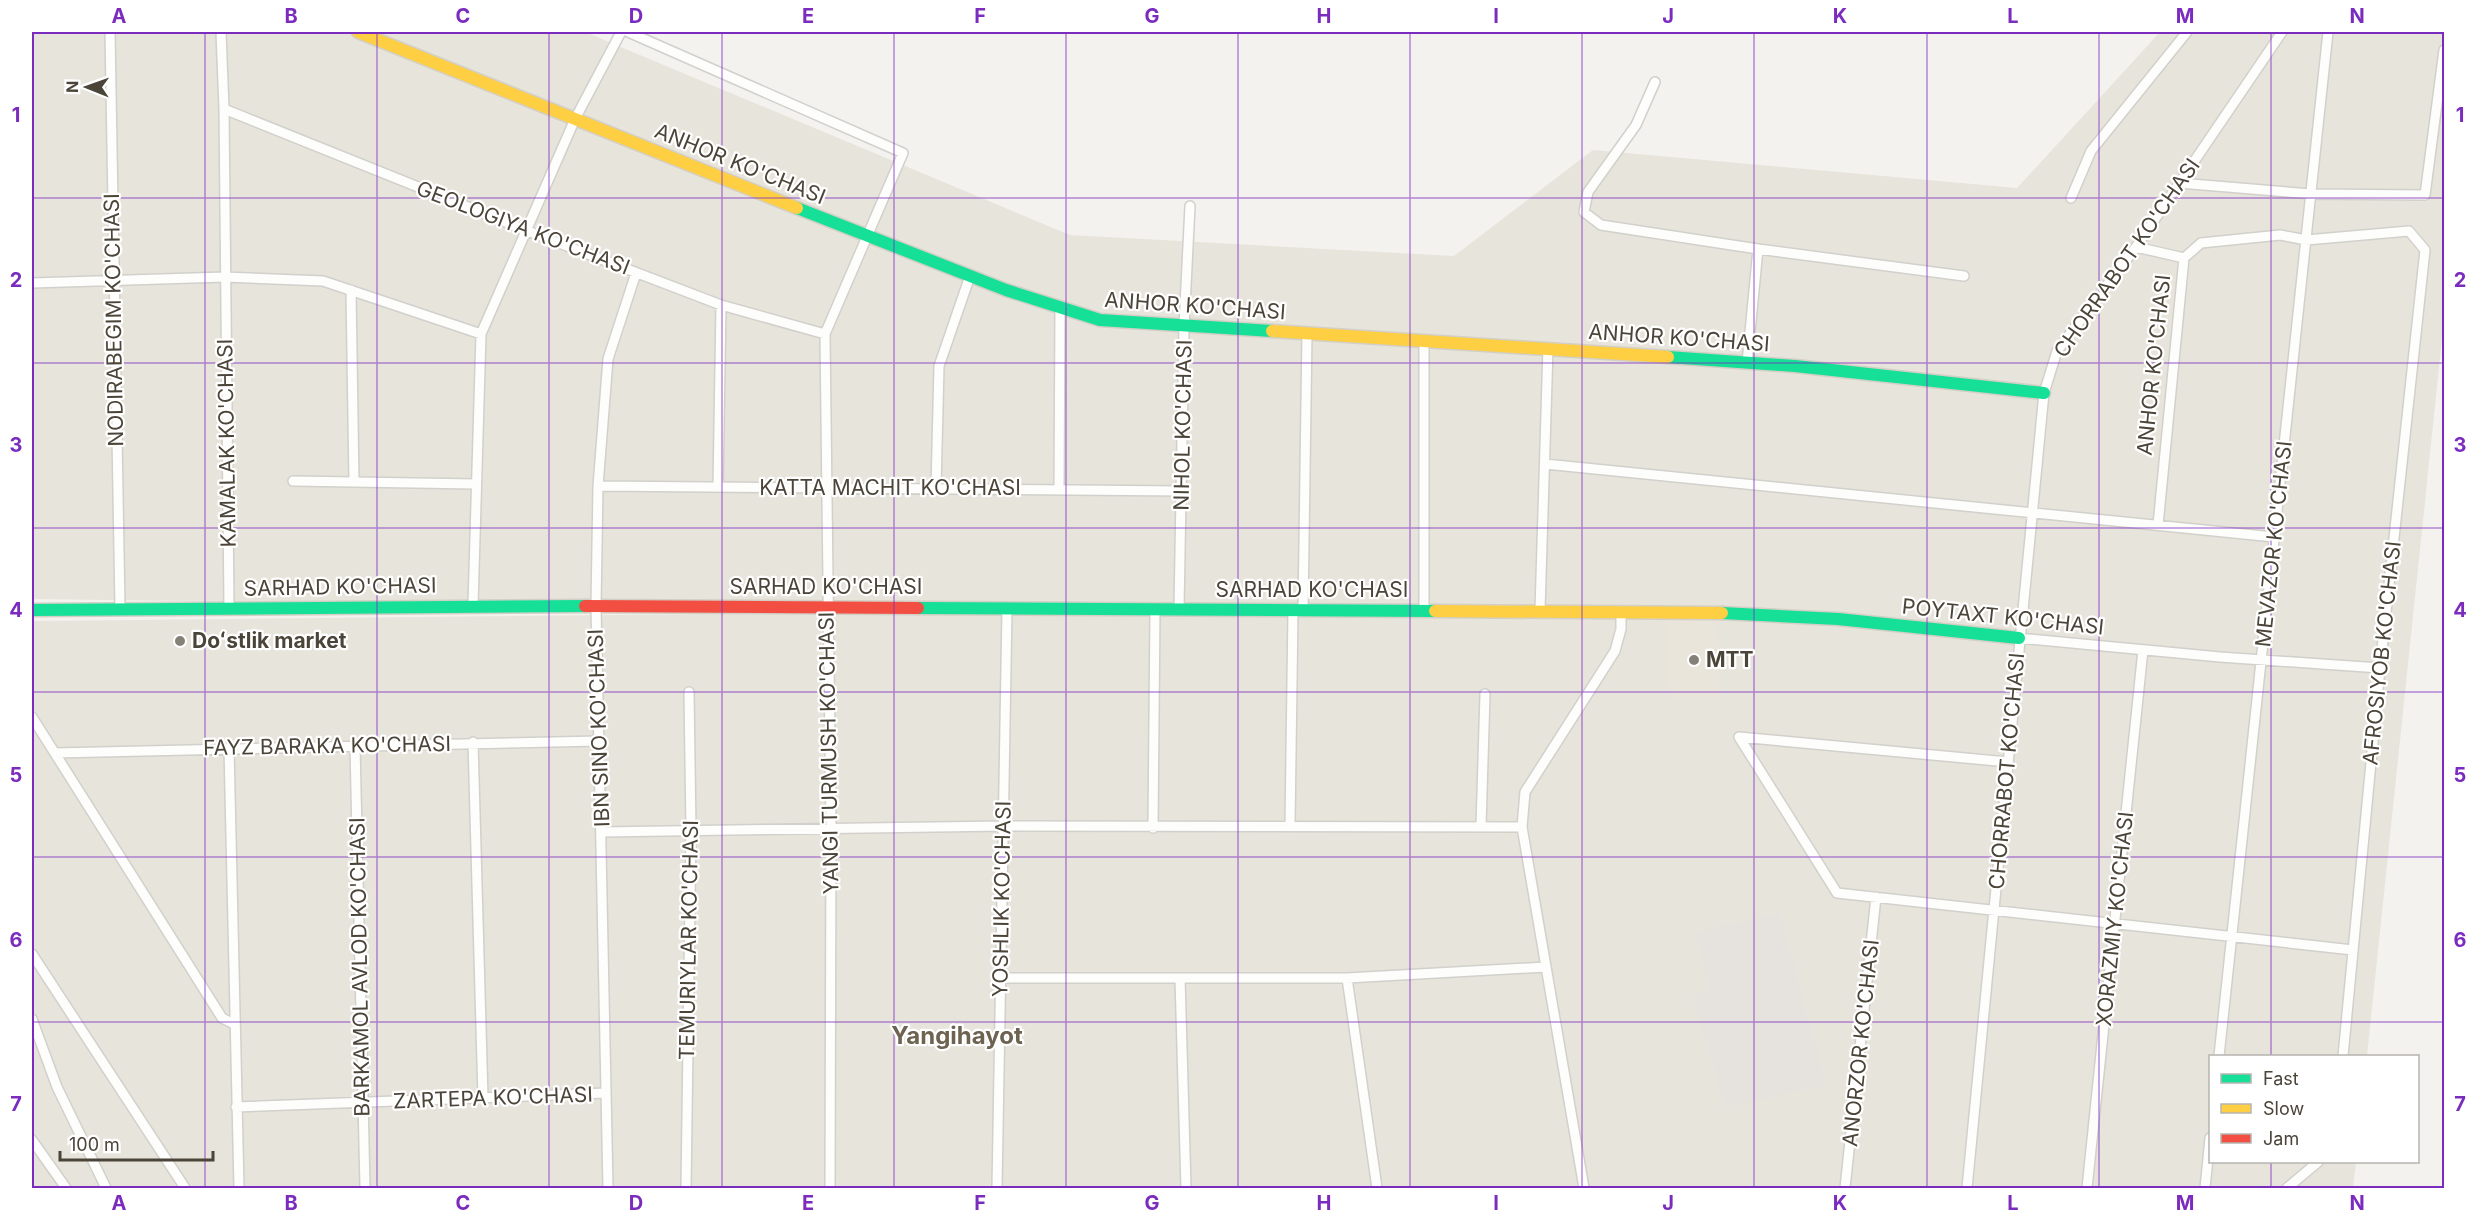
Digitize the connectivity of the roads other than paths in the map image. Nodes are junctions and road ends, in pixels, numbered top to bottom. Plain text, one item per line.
1 (110, 32) edge
2 (221, 32) edge
3 (358, 32) edge
4 (621, 32) edge
5 (628, 32) edge
6 (2187, 32) edge
7 (2282, 32) edge
8 (2328, 32) edge
9 (2445, 50) edge
10 (1655, 82) dead end
11 (224, 109) junction
12 (575, 119) junction
13 (2179, 183) junction
14 (2311, 194) junction
15 (2071, 198) dead end
16 (1190, 206) dead end
17 (525, 231) junction
18 (868, 237) junction
19 (2306, 240) junction
20 (2136, 247) junction
21 (1758, 249) junction
22 (2184, 258) junction
23 (636, 273) junction
24 (970, 276) junction
25 (1964, 276) dead end
26 (225, 278) junction
27 (113, 282) junction
28 (32, 283) edge
29 (351, 290) junction
30 (720, 305) junction
31 (1060, 308) junction
32 (1184, 326) junction
33 (1307, 333) junction
34 (481, 334) junction
35 (825, 334) junction
36 (1424, 340) junction
37 (1548, 348) junction
38 (1747, 363) junction
39 (2044, 393) junction
40 (1545, 464) junction
41 (292, 481) dead end
42 (354, 482) junction
43 (476, 484) junction
44 (598, 486) junction
45 (718, 487) junction
46 (826, 487) junction
47 (936, 488) junction
48 (1059, 489) junction
49 (1182, 491) junction
50 (2032, 512) junction
51 (2158, 525) junction
52 (2274, 537) junction
53 (473, 605) junction
54 (596, 606) junction
55 (828, 606) junction
56 (229, 608) junction
57 (120, 609) junction
58 (1007, 609) junction
59 (1155, 609) junction
60 (1179, 609) junction
61 (32, 610) edge
62 (1424, 610) junction
63 (1540, 610) junction
64 (1298, 611) junction
65 (1621, 611) junction
66 (2019, 638) junction
67 (2143, 650) junction
68 (2263, 660) junction
69 (2380, 668) junction
70 (689, 692) dead end
71 (1485, 694) dead end
72 (32, 717) edge
73 (599, 741) junction
74 (473, 742) junction
75 (355, 746) junction
76 (229, 748) junction
77 (56, 753) junction
78 (2008, 762) junction
79 (1290, 825) junction
80 (1004, 826) junction
81 (1481, 826) junction
82 (1522, 827) junction
83 (831, 828) junction
84 (1153, 828) junction
85 (691, 830) junction
86 (602, 832) junction
87 (1876, 897) junction
88 (1993, 911) junction
89 (2114, 925) junction
90 (2232, 939) junction
91 (2353, 950) junction
92 (32, 954) edge
93 (1546, 967) junction
94 (999, 978) junction
95 (1180, 978) junction
96 (1347, 978) junction
97 (32, 1020) edge
98 (234, 1024) junction
99 (2219, 1055) edge
100 (2343, 1055) edge
101 (606, 1093) junction
102 (483, 1098) junction
103 (363, 1104) junction
104 (236, 1107) junction
105 (32, 1140) edge
106 (2209, 1155) edge
107 (2316, 1163) edge
108 (66, 1188) edge
109 (106, 1188) edge
110 (185, 1188) edge
111 (239, 1188) edge
112 (365, 1188) edge
113 (608, 1188) edge
114 (686, 1188) edge
115 (830, 1188) edge
116 (996, 1188) edge
117 (1186, 1188) edge
118 (1377, 1188) edge
119 (1584, 1188) edge
120 (1845, 1188) edge
121 (1967, 1188) edge
122 (2087, 1188) edge
123 (2205, 1188) edge
124 (2287, 1188) edge

1 - 27 street, NODIRABEGIM KO'CHASI
2 - 11 street, KAMALAK KO'CHASI
3 - 12 street, ANHOR KO'CHASI
4 - 12 street
5 - 18 street, YANGI TURMUSH KO'CHASI
6 - 15 street
7 - 13 street, CHORRABOT KO'CHASI
8 - 14 street, MEVAZOR KO'CHASI
9 - 14 street
10 - 21 street
11 - 17 street, GEOLOGIYA KO'CHASI
11 - 26 street, KAMALAK KO'CHASI
12 - 17 street
12 - 18 street, ANHOR KO'CHASI
13 - 14 street
13 - 20 street, CHORRABOT KO'CHASI
14 - 19 street, MEVAZOR KO'CHASI
16 - 32 street, NIHOL KO'CHASI
17 - 23 street, GEOLOGIYA KO'CHASI
17 - 34 street
18 - 24 street, ANHOR KO'CHASI
18 - 35 street, YANGI TURMUSH KO'CHASI
19 - 22 street
19 - 52 street, MEVAZOR KO'CHASI
19 - 69 street, AFROSIYOB KO'CHASI
20 - 22 street, ANHOR KO'CHASI
20 - 39 street, CHORRABOT KO'CHASI
21 - 25 street
21 - 38 street
22 - 51 street, ANHOR KO'CHASI
23 - 30 street, GEOLOGIYA KO'CHASI
23 - 44 street, IBN SINO KO'CHASI
24 - 31 street, ANHOR KO'CHASI
24 - 47 street
26 - 27 street
26 - 29 street
26 - 56 street, KAMALAK KO'CHASI
27 - 28 street
27 - 57 street, NODIRABEGIM KO'CHASI
29 - 34 street
29 - 42 street
30 - 35 street, GEOLOGIYA KO'CHASI
30 - 45 street
31 - 32 street, ANHOR KO'CHASI
31 - 48 street
32 - 33 street, ANHOR KO'CHASI
32 - 49 street, NIHOL KO'CHASI
33 - 36 street, ANHOR KO'CHASI
33 - 64 street
34 - 43 street
35 - 46 street, YANGI TURMUSH KO'CHASI
36 - 37 street, ANHOR KO'CHASI
36 - 62 street
37 - 38 street, ANHOR KO'CHASI
37 - 40 street
38 - 39 street, ANHOR KO'CHASI
39 - 50 street, CHORRABOT KO'CHASI
40 - 50 street
40 - 63 street
41 - 42 street
42 - 43 street
43 - 53 street
44 - 45 street, KATTA MACHIT KO'CHASI
44 - 54 street, IBN SINO KO'CHASI
45 - 46 street, KATTA MACHIT KO'CHASI
46 - 47 street, KATTA MACHIT KO'CHASI
46 - 55 street, YANGI TURMUSH KO'CHASI
47 - 48 street, KATTA MACHIT KO'CHASI
48 - 49 street, KATTA MACHIT KO'CHASI
49 - 60 street, NIHOL KO'CHASI
50 - 51 street
50 - 66 street, CHORRABOT KO'CHASI
51 - 52 street
52 - 68 street, MEVAZOR KO'CHASI
53 - 54 street, SARHAD KO'CHASI
53 - 56 street, SARHAD KO'CHASI
54 - 55 street, SARHAD KO'CHASI
54 - 73 street, IBN SINO KO'CHASI
55 - 58 street, SARHAD KO'CHASI
55 - 83 street, YANGI TURMUSH KO'CHASI
56 - 57 street, SARHAD KO'CHASI
57 - 61 street, SARHAD KO'CHASI
58 - 59 street, SARHAD KO'CHASI
58 - 80 street, YOSHLIK KO'CHASI
59 - 60 street, SARHAD KO'CHASI
59 - 84 street
60 - 64 street, SARHAD KO'CHASI
62 - 63 street, SARHAD KO'CHASI
62 - 64 street, SARHAD KO'CHASI
63 - 65 street, SARHAD KO'CHASI
64 - 79 street
65 - 66 street, POYTAXT KO'CHASI
65 - 82 street
66 - 67 street, POYTAXT KO'CHASI
66 - 78 street, CHORRABOT KO'CHASI
67 - 68 street, POYTAXT KO'CHASI
67 - 89 street, XORAZMIY KO'CHASI
68 - 69 street, POYTAXT KO'CHASI
68 - 90 street, MEVAZOR KO'CHASI
69 - 91 street, AFROSIYOB KO'CHASI
70 - 85 street, TEMURIYLAR KO'CHASI
71 - 81 street
72 - 77 street
73 - 74 street, FAYZ BARAKA KO'CHASI
73 - 86 street, IBN SINO KO'CHASI
74 - 75 street, FAYZ BARAKA KO'CHASI
74 - 102 street
75 - 76 street, FAYZ BARAKA KO'CHASI
75 - 103 street, BARKAMOL AVLOD KO'CHASI
76 - 77 street, FAYZ BARAKA KO'CHASI
76 - 98 street
77 - 98 street
78 - 87 street
78 - 88 street, CHORRABOT KO'CHASI
79 - 81 street
79 - 84 street
80 - 83 street
80 - 84 street
80 - 94 street, YOSHLIK KO'CHASI
81 - 82 street
82 - 93 street
83 - 85 street
83 - 115 street, YANGI TURMUSH KO'CHASI
85 - 86 street
85 - 114 street, TEMURIYLAR KO'CHASI
86 - 101 street, IBN SINO KO'CHASI
87 - 88 street
87 - 120 street, ANORZOR KO'CHASI
88 - 89 street
88 - 121 street, CHORRABOT KO'CHASI
89 - 90 street
89 - 122 street, XORAZMIY KO'CHASI
90 - 91 street
90 - 99 street, MEVAZOR KO'CHASI
91 - 100 street, AFROSIYOB KO'CHASI
92 - 110 street
93 - 96 street
93 - 119 street
94 - 95 street
94 - 116 street, YOSHLIK KO'CHASI
95 - 96 street
95 - 117 street
96 - 118 street
97 - 109 street
98 - 104 street
101 - 102 street, ZARTEPA KO'CHASI
101 - 113 street, IBN SINO KO'CHASI
102 - 103 street, ZARTEPA KO'CHASI
103 - 104 street, ZARTEPA KO'CHASI
103 - 112 street, BARKAMOL AVLOD KO'CHASI
104 - 111 street
105 - 108 street
106 - 123 street
107 - 124 street

